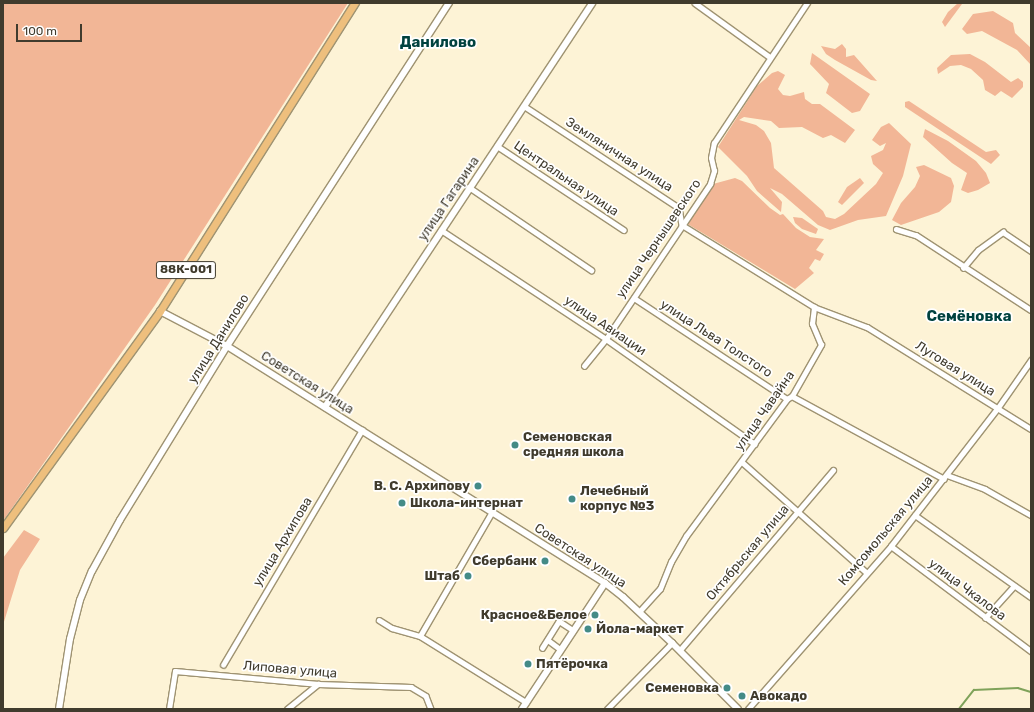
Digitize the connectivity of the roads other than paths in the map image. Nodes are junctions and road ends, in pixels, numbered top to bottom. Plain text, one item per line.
1 (355, 3) edge
2 (449, 3) edge
3 (592, 3) edge
4 (695, 3) edge
5 (807, 3) edge
6 (770, 57) junction
7 (524, 106) junction
8 (497, 146) junction
9 (469, 187) junction
10 (682, 225) junction
11 (896, 229) dead end
12 (440, 230) junction
13 (624, 230) dead end
14 (1031, 251) edge
15 (963, 268) junction
16 (591, 270) dead end
17 (634, 298) junction
18 (814, 307) junction
19 (1031, 310) edge
20 (160, 311) junction
21 (606, 339) junction
22 (228, 346) junction
23 (1031, 360) edge
24 (584, 366) dead end
25 (792, 396) junction
26 (787, 399) junction
27 (324, 407) junction
28 (997, 409) junction
29 (1031, 429) edge
30 (362, 430) junction
31 (755, 444) junction
32 (742, 462) junction
33 (833, 470) dead end
34 (946, 477) junction
35 (798, 510) junction
36 (492, 512) junction
37 (915, 515) junction
38 (1031, 515) edge
39 (3, 528) edge
40 (890, 546) junction
41 (866, 572) junction
42 (605, 584) junction
43 (1014, 586) junction
44 (1031, 596) edge
45 (639, 612) junction
46 (984, 618) junction
47 (379, 620) dead end
48 (573, 630) junction
49 (420, 636) junction
50 (548, 640) junction
51 (672, 643) junction
52 (542, 648) dead end
53 (560, 648) junction
54 (680, 650) junction
55 (1031, 651) edge
56 (223, 665) dead end
57 (318, 684) junction
58 (526, 702) junction
59 (59, 709) edge
60 (169, 709) edge
61 (287, 709) edge
62 (431, 709) edge
63 (522, 709) edge
64 (607, 709) edge
65 (738, 709) edge
66 (748, 709) edge

1 - 20 main road, 88К-001
2 - 22 main road, улица Данилово
3 - 7 main road, улица Гагарина
4 - 6 street
5 - 6 street, улица Чернышевского
6 - 10 street, улица Чернышевского
7 - 8 main road, улица Гагарина
7 - 10 street, Земляничная улица
8 - 9 main road, улица Гагарина
8 - 13 street, Центральная улица
9 - 12 main road, улица Гагарина
9 - 16 street
10 - 17 street, улица Чернышевского
10 - 18 street
11 - 15 street
12 - 21 street, улица Авиации
12 - 27 main road, улица Гагарина
14 - 15 street
15 - 19 street
17 - 21 street, улица Чернышевского
17 - 26 street, улица Льва Толстого
18 - 25 street, улица Чавайна
18 - 28 street, Луговая улица
20 - 22 main road, Советская улица
20 - 39 main road, 88К-001
21 - 24 street, улица Чернышевского
21 - 31 street, улица Авиации
22 - 27 main road, Советская улица
22 - 59 main road, улица Данилово
23 - 28 street, Комсомольская улица
25 - 26 street, улица Чавайна
25 - 34 street
26 - 31 street, улица Чавайна
27 - 30 main road, Советская улица
28 - 29 street, Луговая улица
28 - 34 street, Комсомольская улица
30 - 36 main road, Советская улица
30 - 56 street, улица Архипова
31 - 32 street, улица Чавайна
32 - 35 street
32 - 45 street, улица Чавайна
33 - 35 street, Октябрьская улица
34 - 37 street, Комсомольская улица
34 - 38 street
35 - 41 street
35 - 54 street, Октябрьская улица
36 - 42 main road, Советская улица
36 - 49 street
37 - 40 street, Комсомольская улица
37 - 43 street
40 - 41 street, Комсомольская улица
40 - 46 street, улица Чкалова
41 - 66 street, Комсомольская улица
42 - 45 main road, Советская улица
42 - 48 main road
43 - 44 street
43 - 46 street
45 - 51 main road, Советская улица
46 - 55 street, улица Чкалова
47 - 49 street
48 - 50 street
48 - 53 main road
49 - 58 street
50 - 52 street
50 - 53 street
51 - 54 main road, Советская улица
51 - 64 street
53 - 58 main road
54 - 65 main road, Советская улица
57 - 60 street, Липовая улица
57 - 61 street
57 - 62 street, Липовая улица
58 - 63 main road

